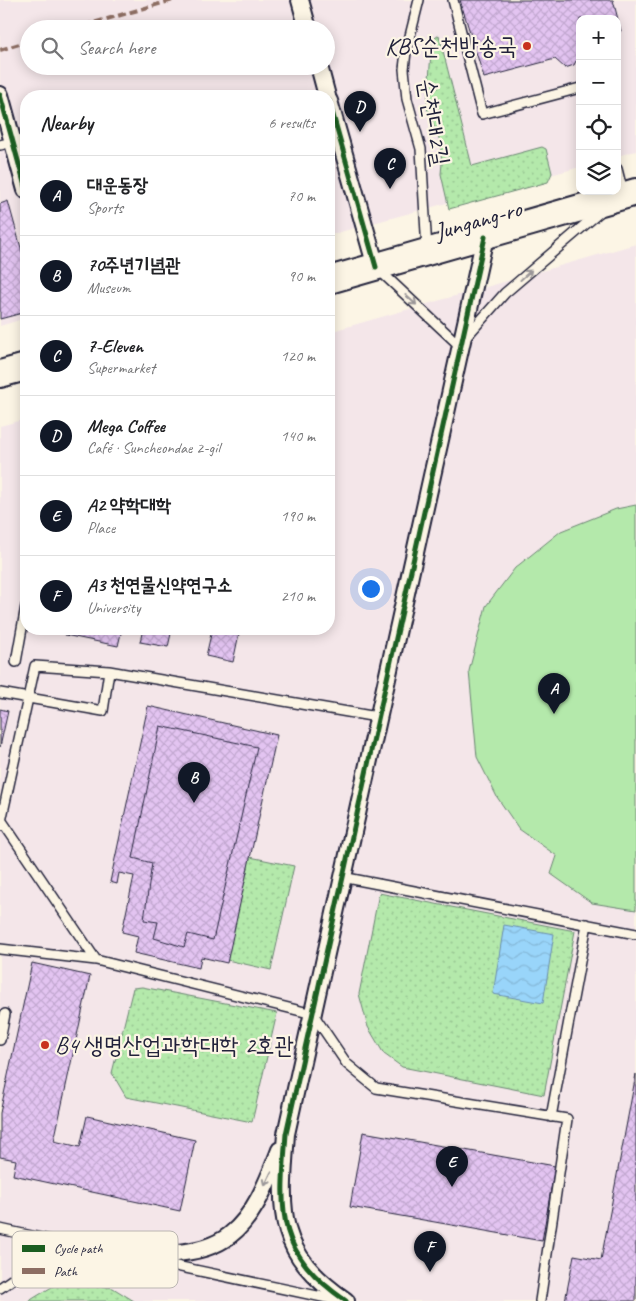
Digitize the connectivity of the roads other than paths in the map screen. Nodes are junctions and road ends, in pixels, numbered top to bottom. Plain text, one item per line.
1 (300, 0) edge
2 (419, 0) edge
3 (453, 0) edge
4 (306, 20) edge
5 (321, 75) edge
6 (576, 89) edge
7 (325, 90) edge
8 (0, 95) edge
9 (335, 122) edge
10 (6, 144) edge
11 (20, 176) edge
12 (621, 182) edge
13 (625, 195) edge
14 (485, 237) junction
15 (427, 253) junction
16 (376, 267) junction
17 (335, 278) edge
18 (459, 345) junction
19 (20, 369) edge
20 (0, 374) edge
21 (21, 635) edge
22 (16, 662) dead end
23 (109, 671) junction
24 (0, 693) edge
25 (29, 698) junction
26 (377, 717) junction
27 (1, 824) edge
28 (342, 877) junction
29 (587, 924) junction
30 (636, 934) edge
31 (0, 949) edge
32 (96, 960) junction
33 (6, 1014) dead end
34 (313, 1014) junction
35 (0, 1040) edge
36 (551, 1117) junction
37 (286, 1134) junction
38 (178, 1251) edge
39 (178, 1267) edge
40 (12, 1280) edge
41 (0, 1288) edge
42 (341, 1301) edge
43 (346, 1301) edge
44 (540, 1301) edge

1 - 4 street
2 - 15 lane, 순천대2길
3 - 6 lane
5 - 7 street
8 - 10 street
9 - 16 street
10 - 11 street
12 - 13 lane
13 - 14 main road, Jungang-ro
18 -> 13 lane
14 - 15 main road, Jungang-ro
14 - 18 street
15 - 16 main road, Jungang-ro
16 - 17 main road, Jungang-ro
16 -> 18 lane
18 - 26 street
19 - 20 main road
21 - 22 lane
23 - 25 lane
23 - 25 lane
23 - 26 lane
24 - 25 lane
25 - 27 lane
26 - 28 street
27 - 32 lane
28 - 29 lane
28 - 34 street
29 - 30 lane
29 - 36 lane
31 - 32 lane
32 - 34 lane
33 - 35 lane
34 - 36 lane
34 - 37 street
36 - 44 lane
37 -> 38 street
37 - 43 street
39 - 42 lane
40 - 41 lane

